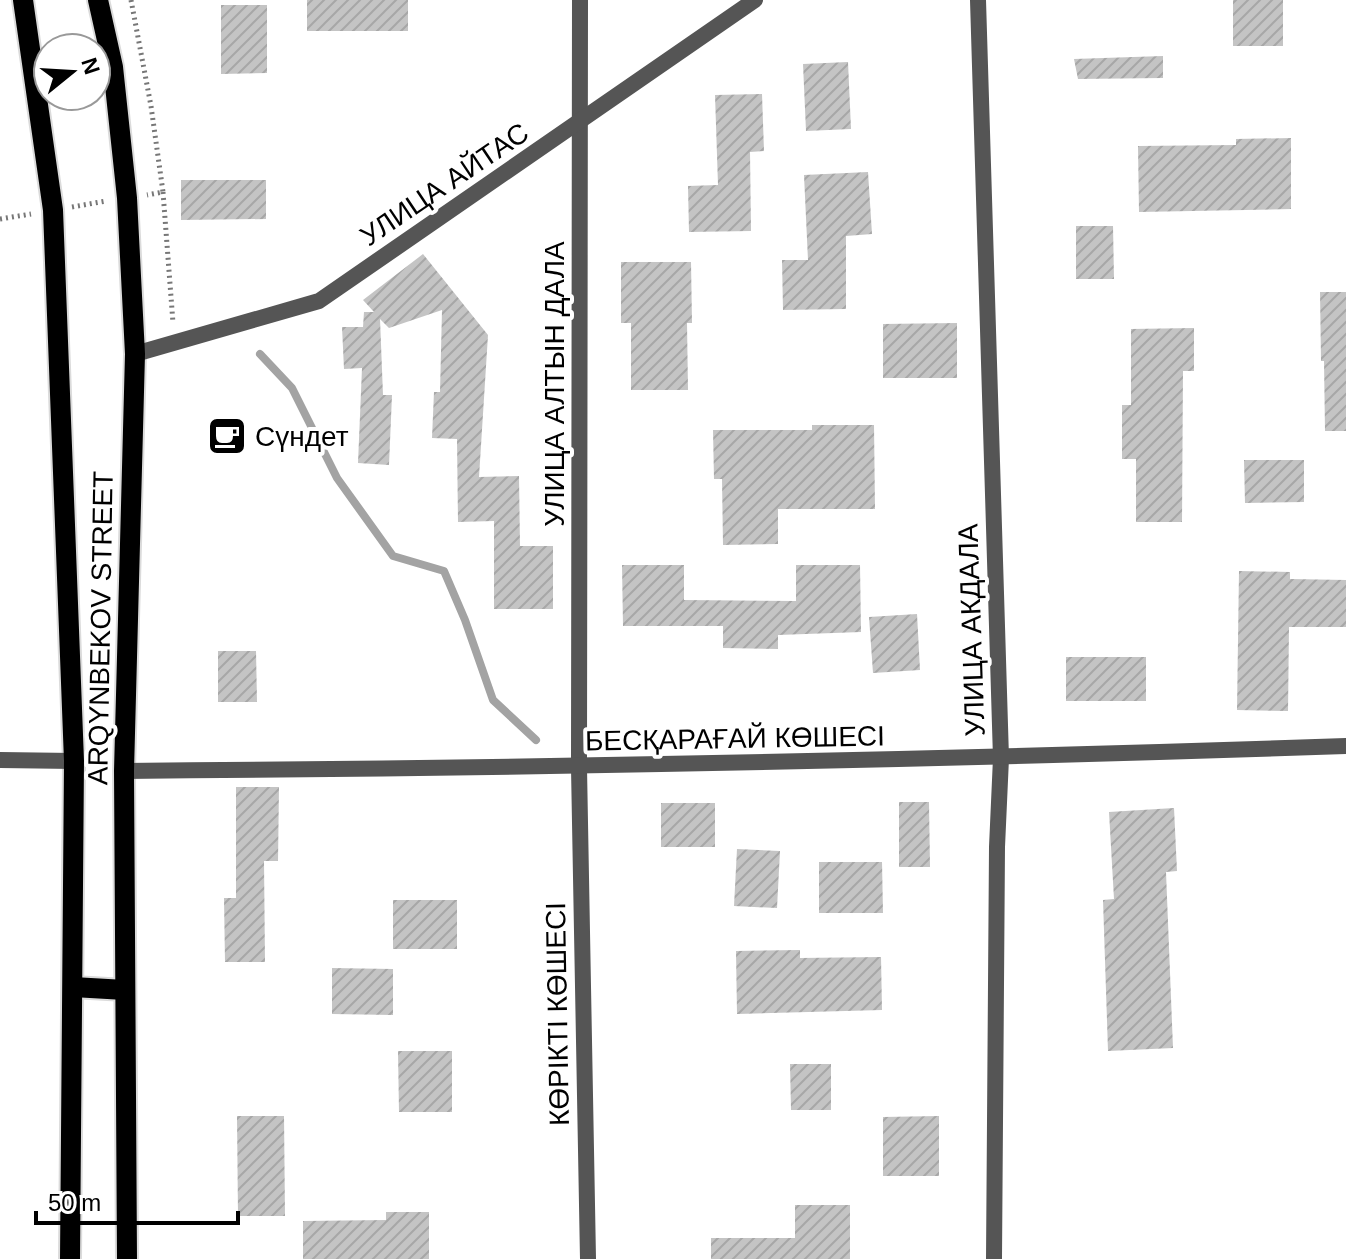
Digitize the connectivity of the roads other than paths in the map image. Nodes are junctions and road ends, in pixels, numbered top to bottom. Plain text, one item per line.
1 (23, 0) edge
2 (98, 0) edge
3 (580, 0) edge
4 (755, 0) edge
5 (978, 0) edge
6 (581, 121) junction
7 (135, 354) junction
8 (1346, 746) edge
9 (1001, 758) junction
10 (0, 760) edge
11 (74, 761) junction
12 (579, 768) junction
13 (124, 771) junction
14 (73, 987) junction
15 (125, 990) junction
16 (70, 1259) edge
17 (127, 1259) edge
18 (588, 1259) edge
19 (994, 1259) edge

1 - 11 main road, ARQYNBEKOV STREET
2 - 7 main road, ARQYNBEKOV STREET
3 - 6 street, УЛИЦА АЛТЫН ДАЛА
4 - 6 street, УЛИЦА АЙТАС
5 - 9 street, УЛИЦА АКДАЛА
6 - 7 street, УЛИЦА АЙТАС
6 - 12 street, УЛИЦА АЛТЫН ДАЛА
7 - 13 main road, ARQYNBEKOV STREET
8 - 9 street, БЕСҚАРАҒАЙ КӨШЕСІ
9 - 12 street, БЕСҚАРАҒАЙ КӨШЕСІ
9 - 19 street, УЛИЦА АКДАЛА
10 - 11 street
11 - 14 main road, ARQYNBEKOV STREET
12 - 13 street, БЕСҚАРАҒАЙ КӨШЕСІ
12 - 18 street, КӨРІКТІ КӨШЕСІ
13 - 15 main road, ARQYNBEKOV STREET
14 - 15 main road
14 - 16 main road, ARQYNBEKOV STREET
15 - 17 main road, ARQYNBEKOV STREET

